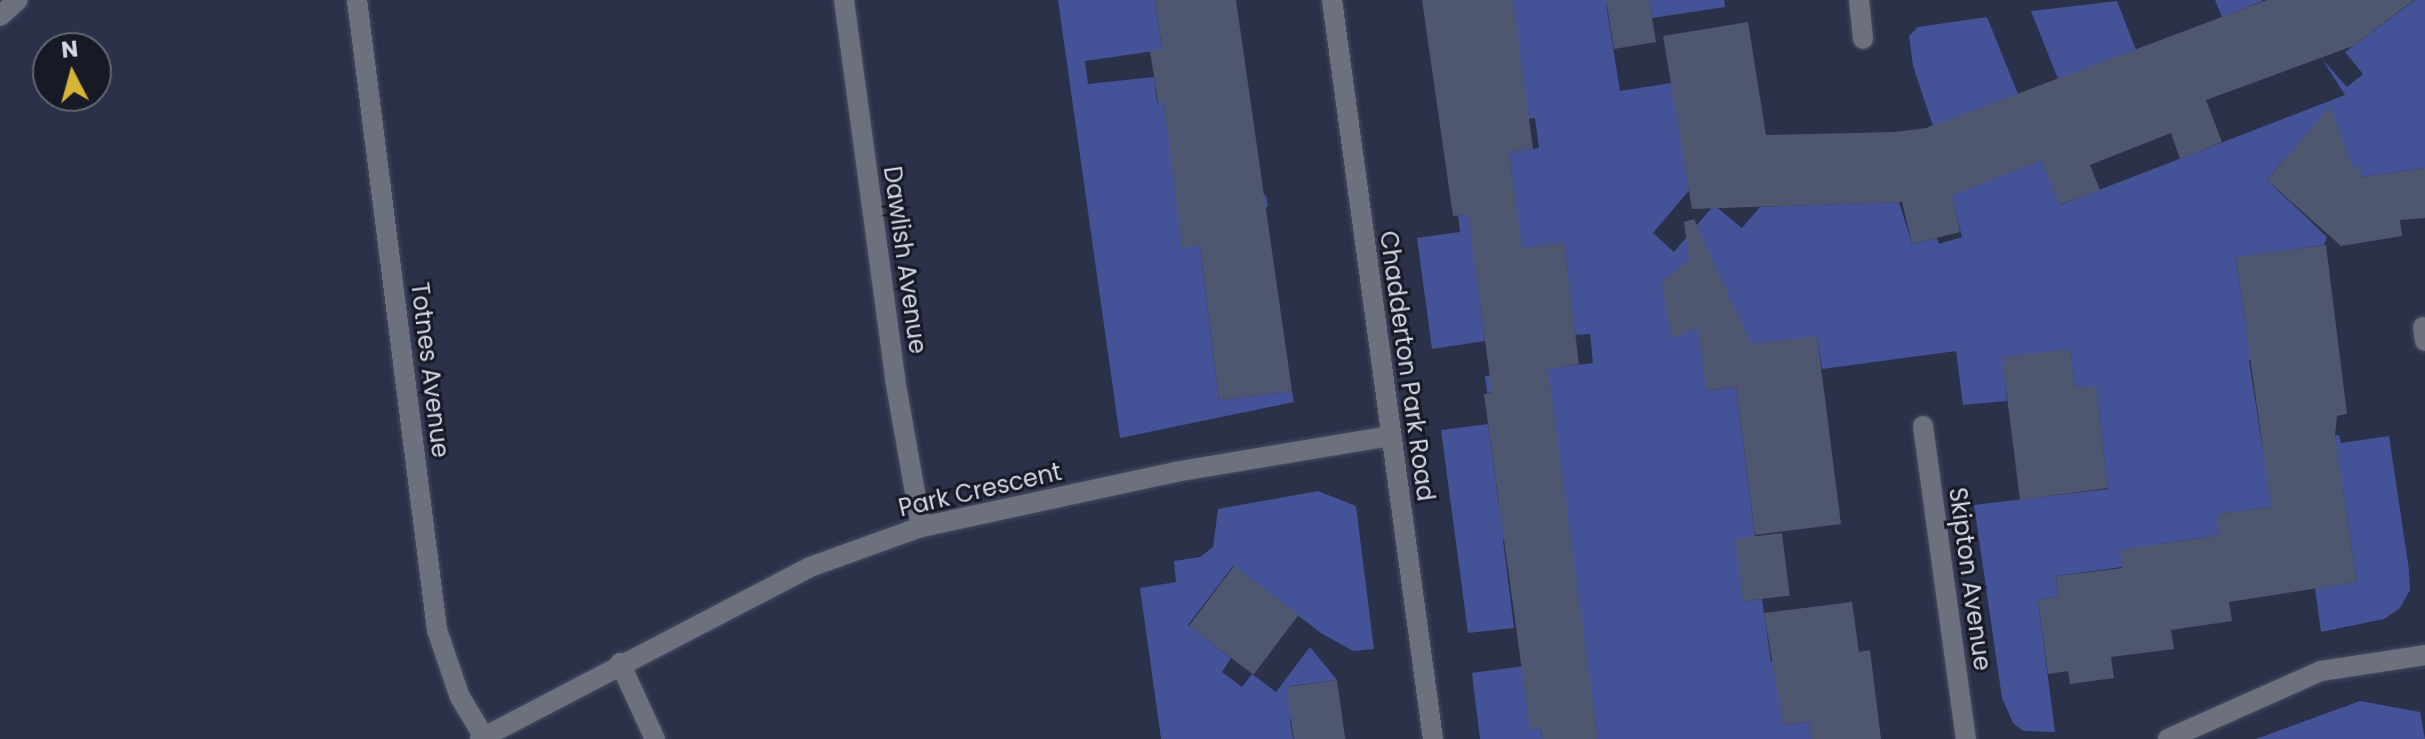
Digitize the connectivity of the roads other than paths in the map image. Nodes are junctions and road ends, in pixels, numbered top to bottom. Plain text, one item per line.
1 (18, 0) edge
2 (357, 0) edge
3 (844, 0) edge
4 (1332, 0) edge
5 (1859, 0) edge
6 (0, 16) edge
7 (1863, 39) dead end
8 (1923, 426) dead end
9 (1390, 436) junction
10 (921, 527) junction
11 (2425, 655) edge
12 (620, 663) junction
13 (482, 738) edge
14 (655, 739) edge
15 (1433, 739) edge
16 (1966, 739) edge
17 (2168, 739) edge

1 - 6 street
2 - 13 street, Totnes Avenue
3 - 10 street, Dawlish Avenue
4 - 9 street, Chadderton Park Road
5 - 7 street
8 - 16 street, Skipton Avenue
9 - 10 street, Park Crescent
9 - 15 street, Chadderton Park Road
10 - 12 street, Park Crescent
11 - 17 street
12 - 13 street, Park Crescent
12 - 14 street

